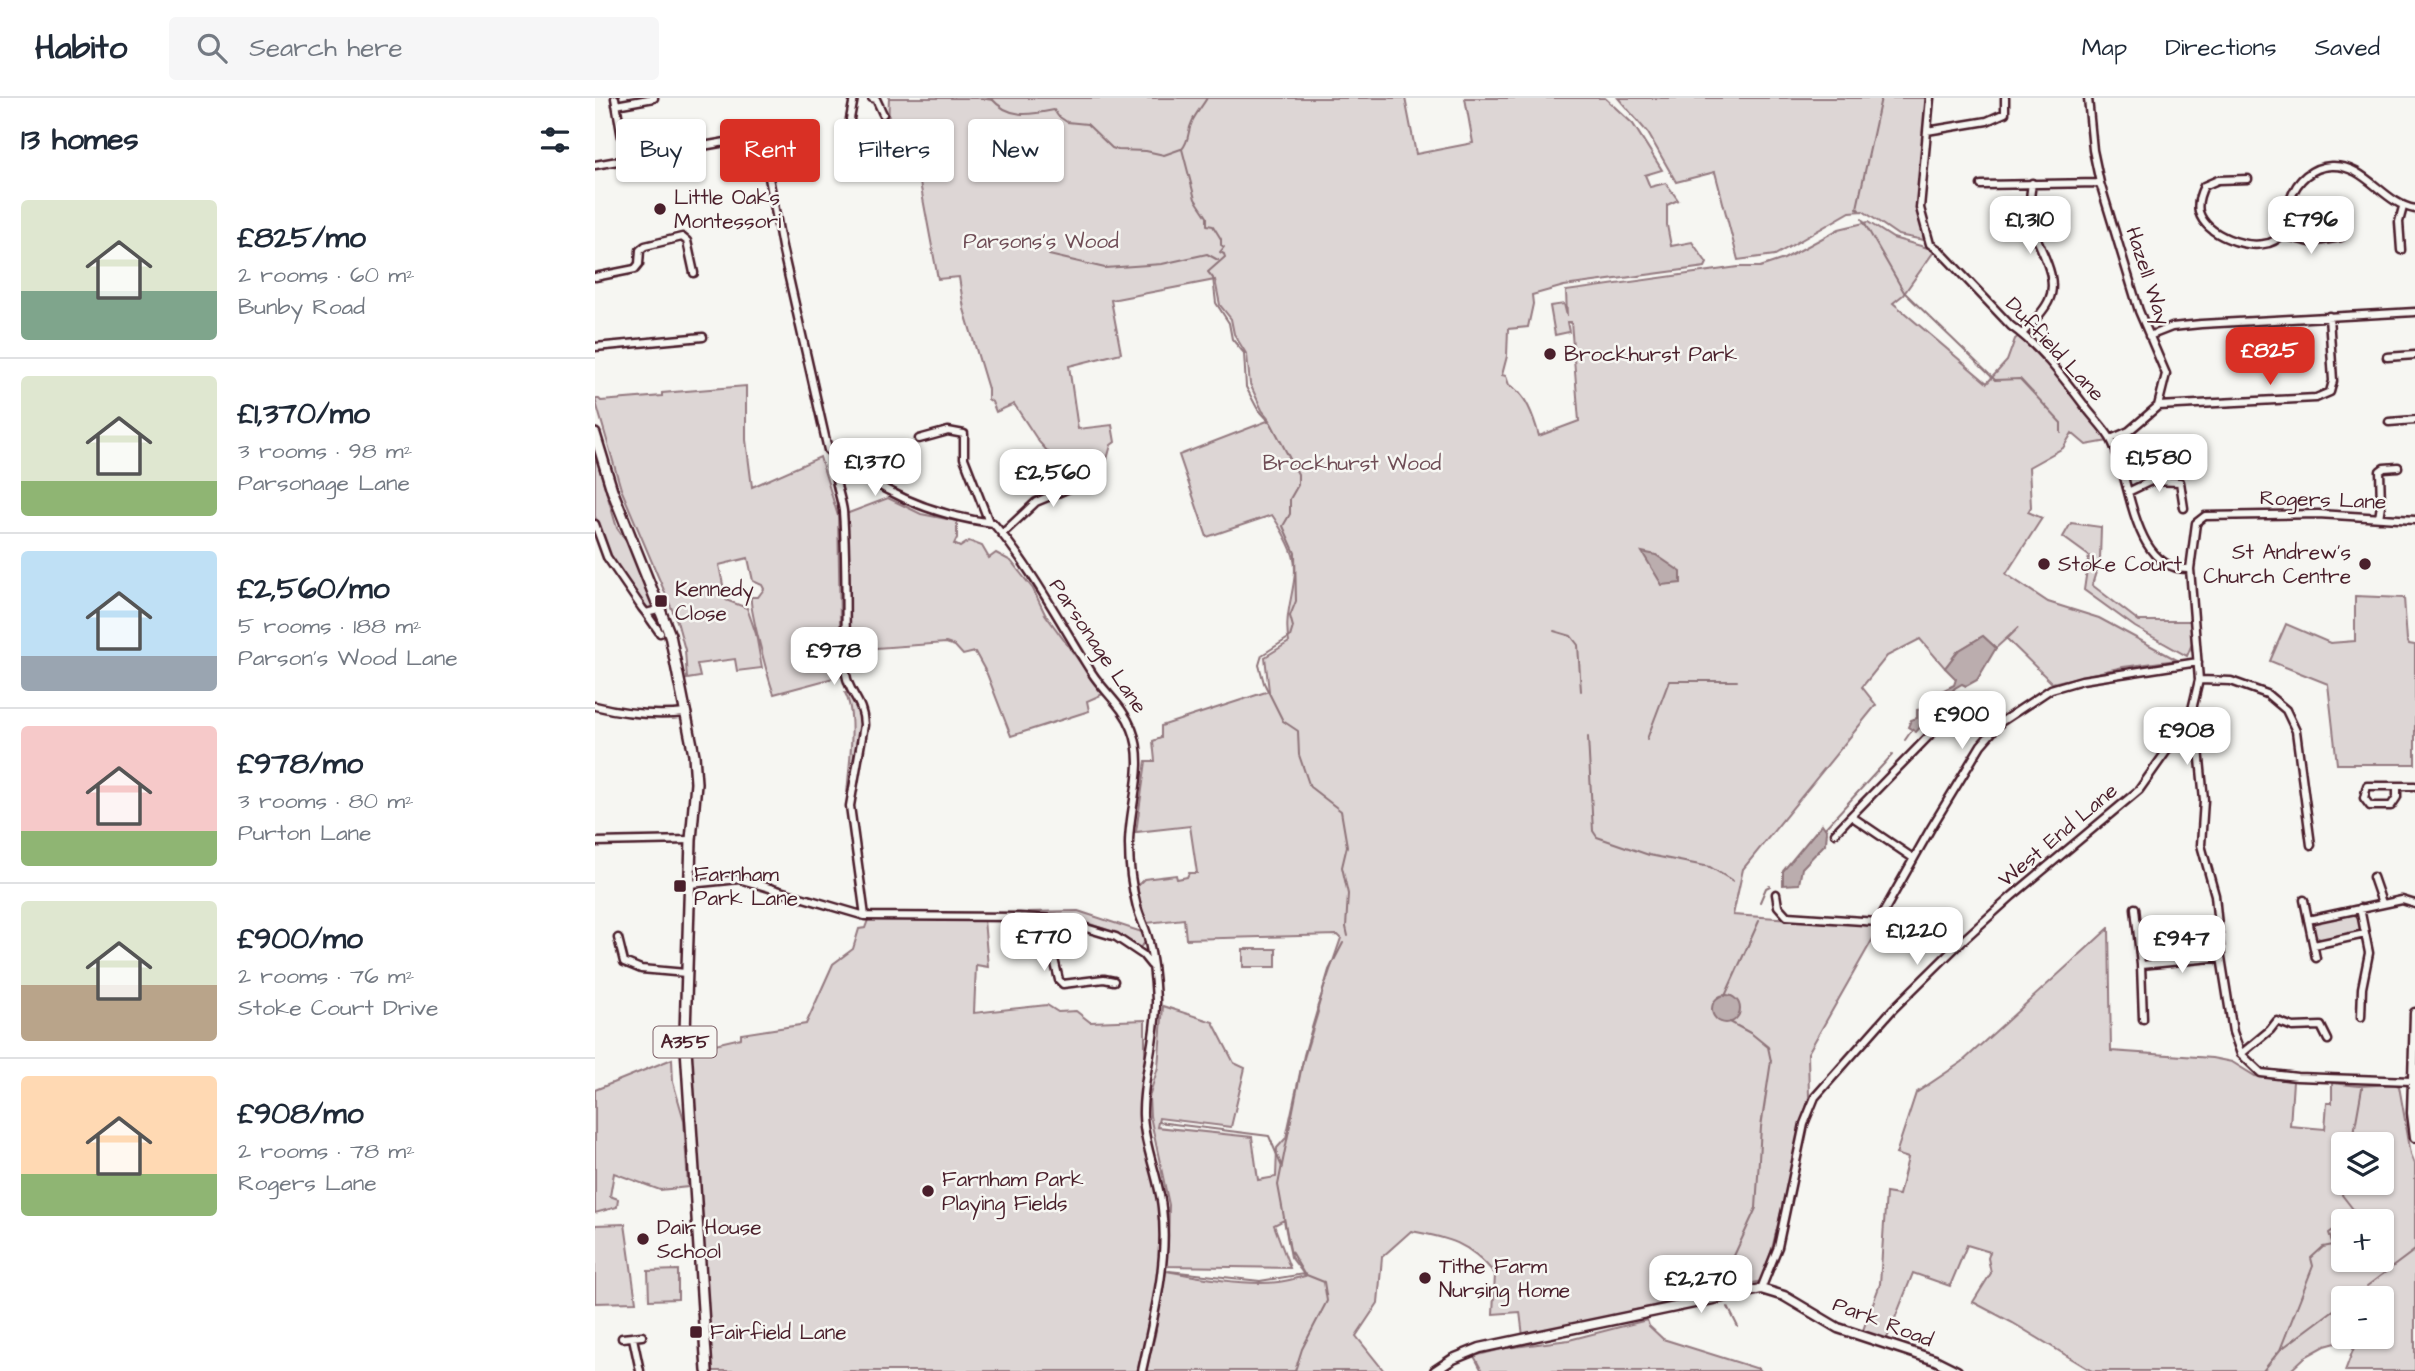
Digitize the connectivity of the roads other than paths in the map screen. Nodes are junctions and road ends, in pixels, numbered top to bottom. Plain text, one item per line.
1 (654, 98) edge
2 (862, 98) edge
3 (872, 98) edge
4 (1930, 98) edge
5 (2005, 98) edge
6 (2088, 98) edge
7 (854, 100) edge
8 (615, 102) edge
9 (883, 114) dead end
10 (850, 119) edge
11 (1927, 131) junction
12 (706, 145) edge
13 (616, 161) edge
14 (595, 164) edge
15 (2248, 178) dead end
16 (2032, 183) junction
17 (2100, 183) junction
18 (1981, 185) dead end
19 (2403, 207) junction
20 (2415, 209) edge
21 (2282, 235) junction
22 (2341, 237) dead end
23 (2400, 250) dead end
24 (694, 273) dead end
25 (595, 277) edge
26 (2415, 312) edge
27 (2329, 316) junction
28 (2022, 334) junction
29 (2149, 336) junction
30 (703, 337) dead end
31 (595, 347) edge
32 (2415, 355) edge
33 (2387, 357) dead end
34 (2158, 406) junction
35 (2415, 420) edge
36 (2389, 422) dead end
37 (595, 433) edge
38 (919, 439) dead end
39 (2111, 439) junction
40 (838, 458) junction
41 (2398, 467) dead end
42 (2179, 473) dead end
43 (1101, 475) dead end
44 (2180, 482) junction
45 (2128, 492) junction
46 (2184, 508) dead end
47 (2379, 518) junction
48 (2415, 520) edge
49 (989, 522) junction
50 (595, 524) edge
51 (1002, 534) junction
52 (2190, 569) junction
53 (662, 609) junction
54 (646, 613) junction
55 (660, 633) dead end
56 (2198, 662) junction
57 (2199, 680) junction
58 (595, 706) edge
59 (687, 713) junction
60 (2190, 718) junction
61 (2001, 722) junction
62 (2397, 786) junction
63 (2415, 786) edge
64 (1851, 816) junction
65 (1835, 834) dead end
66 (691, 840) junction
67 (595, 842) edge
68 (2311, 845) dead end
69 (1913, 858) junction
70 (2373, 877) dead end
71 (690, 884) junction
72 (2304, 900) dead end
73 (1776, 901) dead end
74 (2382, 903) junction
75 (2415, 904) edge
76 (2135, 908) dead end
77 (2360, 908) junction
78 (865, 916) junction
79 (1019, 917) junction
80 (2308, 920) junction
81 (2365, 934) junction
82 (618, 938) dead end
83 (2314, 945) junction
84 (2221, 957) junction
85 (2316, 958) dead end
86 (1151, 965) junction
87 (2141, 965) junction
88 (686, 973) junction
89 (1114, 981) dead end
90 (2415, 1013) edge
91 (2361, 1017) dead end
92 (2143, 1019) dead end
93 (2328, 1040) dead end
94 (2241, 1054) junction
95 (2412, 1081) junction
96 (2415, 1138) edge
97 (1761, 1289) junction
98 (642, 1336) dead end
99 (622, 1338) dead end
100 (632, 1338) junction
101 (640, 1371) edge
102 (706, 1371) edge
103 (1142, 1371) edge
104 (1435, 1371) edge
105 (1957, 1371) edge

1 - 8 street
2 - 7 street
3 - 9 street
4 - 11 street, Duffield Lane
5 - 11 street
6 - 17 street, Hazell Way
7 - 10 street
11 - 28 street, Duffield Lane
12 - 40 street
13 - 14 street
15 - 21 street
16 - 17 street
16 - 18 street
16 - 28 street
17 - 29 street, Hazell Way
19 - 20 street
19 - 21 street
19 - 23 street
21 - 22 street
24 - 25 street
26 - 27 street
27 - 29 street
27 - 34 street
28 - 39 street, Duffield Lane
29 - 34 street, Hazell Way
30 - 31 street
32 - 33 street
34 - 39 street
35 - 36 street
37 - 53 main road, A355
38 - 49 street
39 - 45 street, Duffield Lane
40 - 49 street
40 - 78 street
41 - 47 street
42 - 44 street
43 - 51 street
44 - 45 street
44 - 46 street
45 - 52 street, Duffield Lane
47 - 48 street, Rogers Lane
47 - 52 street, Rogers Lane
49 - 51 street, Parsonage Lane
50 - 54 street
51 - 86 street, Parsonage Lane
52 - 56 street, Rogers Lane
53 - 54 street
53 - 59 main road, A355
54 - 55 street
56 - 57 street, Rogers Lane
56 - 61 street
57 - 60 street, Rogers Lane
57 - 68 street
58 - 59 street
59 - 66 main road, A355
60 - 84 street, Rogers Lane
60 - 97 street, West End Lane
61 - 64 street
61 - 69 street
62 - 62 street
62 - 63 street
64 - 65 street
64 - 69 street
66 - 67 street
66 - 71 main road, A355
69 - 73 street
70 - 74 street
71 - 78 street
71 - 88 main road, A355
72 - 80 street
74 - 75 street
74 - 77 street
76 - 87 street
77 - 80 street
77 - 81 street
78 - 79 street
79 - 86 street
79 - 89 street
80 - 83 street
81 - 83 street
81 - 91 street
82 - 88 street
83 - 85 street
84 - 87 street
84 - 94 street, Rogers Lane
86 - 103 street, Parsonage Lane
87 - 92 street
88 - 102 main road, A355
90 - 95 main road
93 - 94 street
94 - 95 street
95 - 96 main road
97 - 104 main road
97 - 105 main road, Park Road
98 - 100 street
99 - 100 street
100 - 101 street

